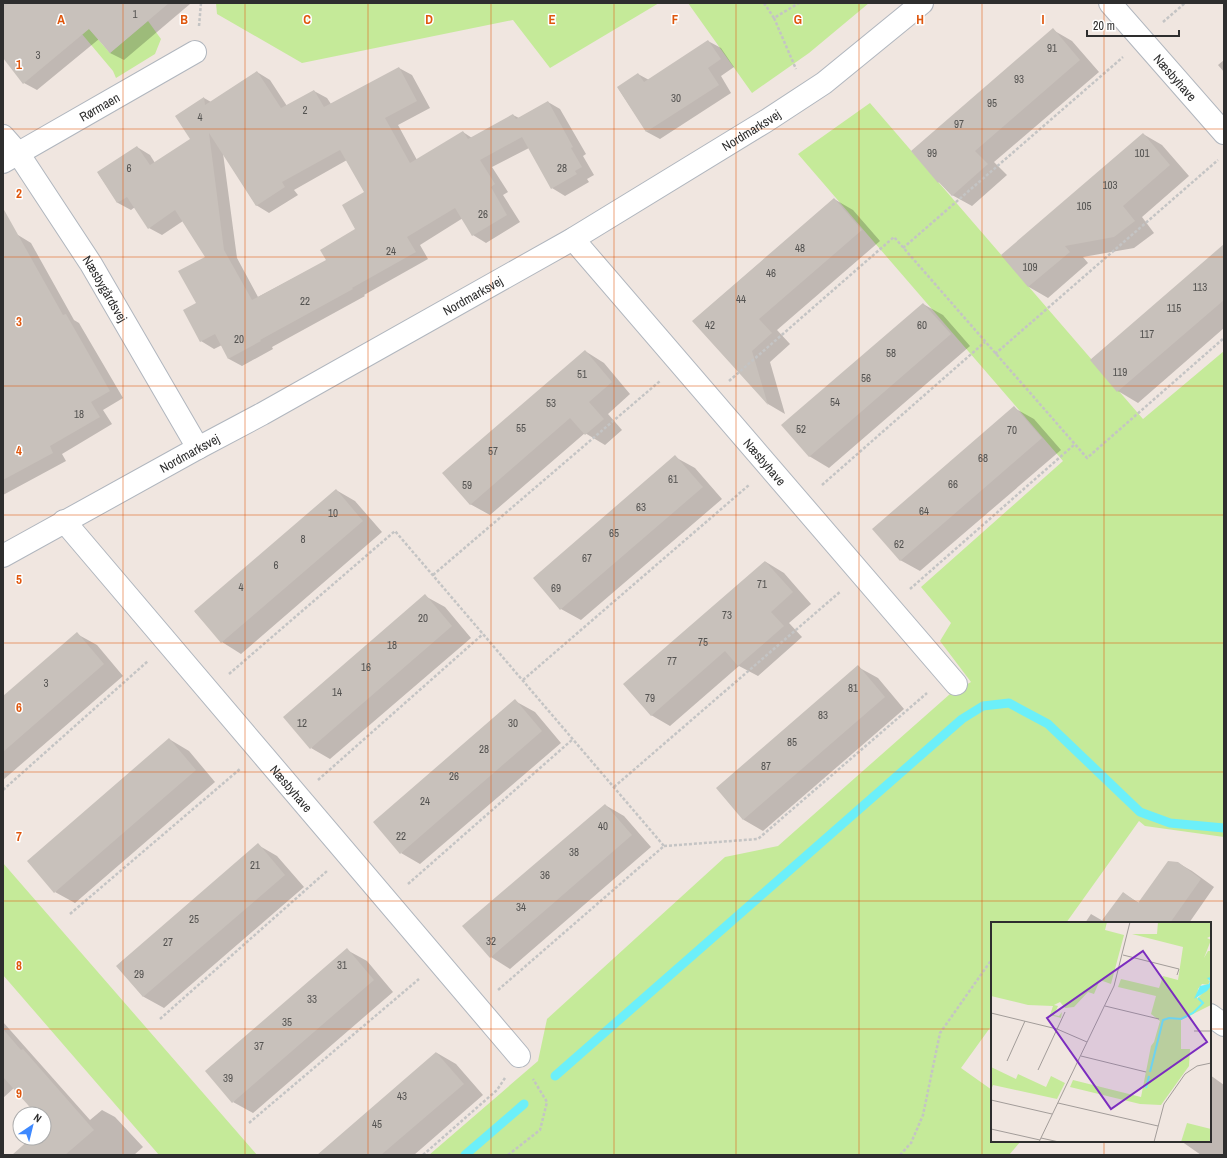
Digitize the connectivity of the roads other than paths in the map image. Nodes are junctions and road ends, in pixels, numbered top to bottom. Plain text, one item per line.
1 (922, 3) edge
2 (1110, 3) edge
3 (195, 52) dead end
4 (1224, 133) edge
5 (3, 136) edge
6 (10, 157) edge
7 (573, 239) junction
8 (198, 448) junction
9 (64, 521) junction
10 (3, 556) edge
11 (952, 679) road end
12 (1211, 1016) edge
13 (1224, 1025) edge
14 (519, 1056) road end

1 - 7 street, Nordmarksvej
2 - 4 street, Næsbyhave
3 - 6 street, Rørmaen
5 - 6 street, Næsbygårdsvej
6 - 8 street, Næsbygårdsvej
7 - 8 street, Nordmarksvej
7 - 11 street, Næsbyhave
8 - 9 street, Nordmarksvej
9 - 10 street, Nordmarksvej
9 - 14 street, Næsbyhave
12 - 13 street

